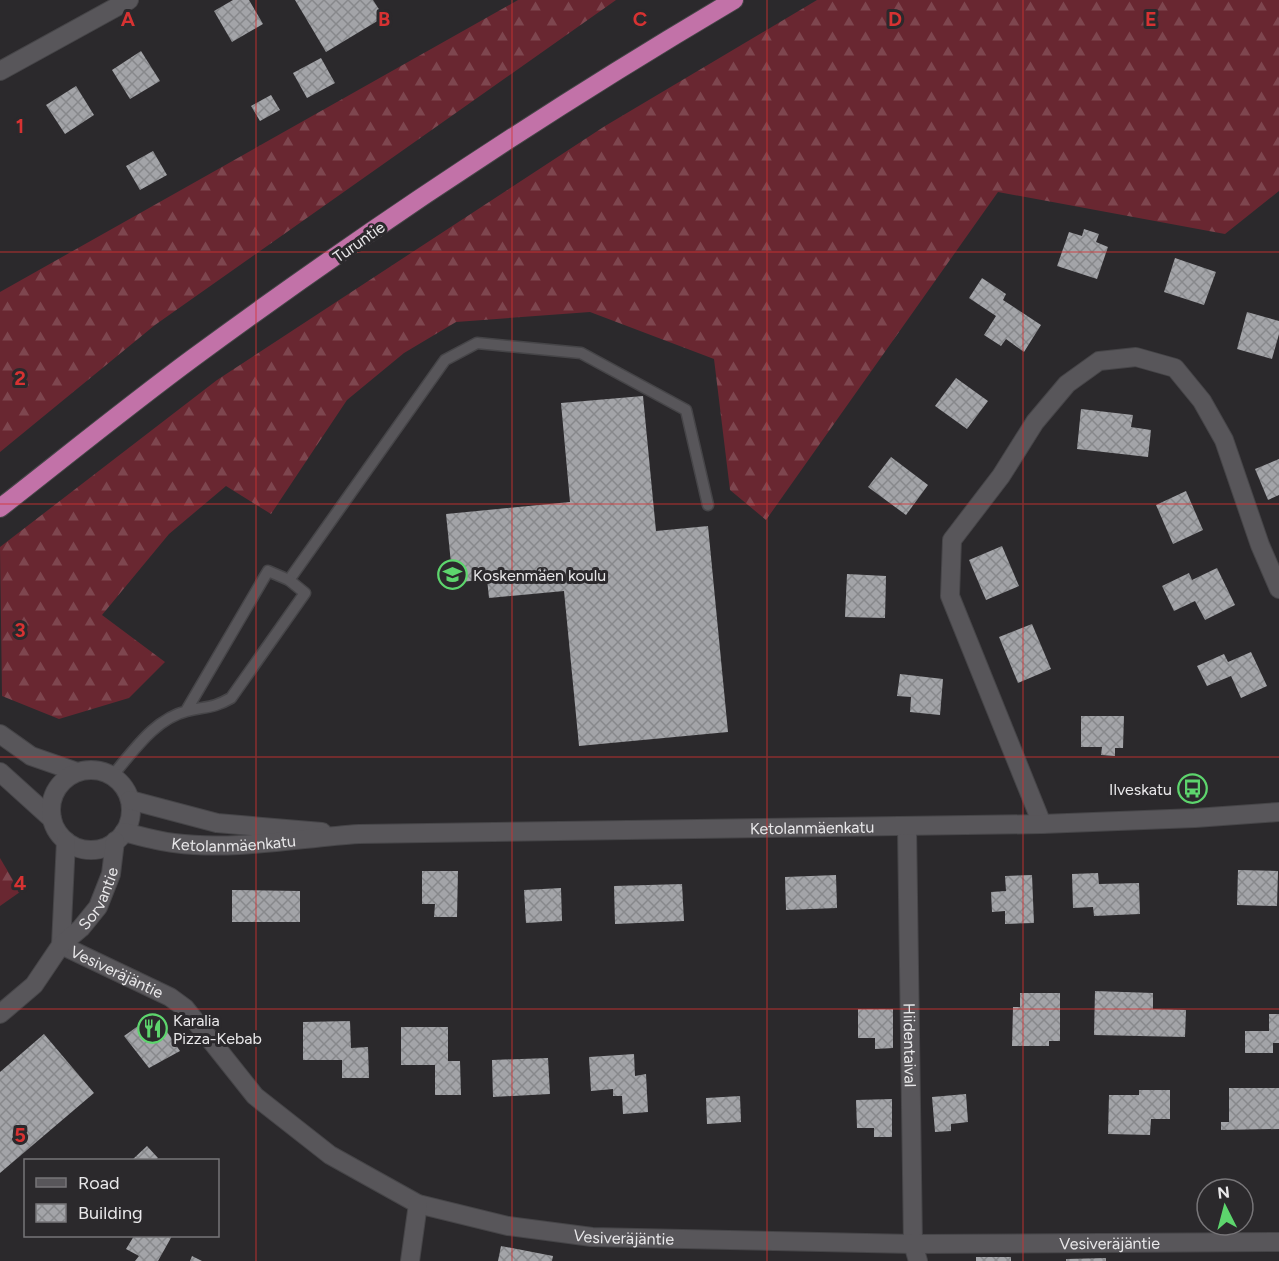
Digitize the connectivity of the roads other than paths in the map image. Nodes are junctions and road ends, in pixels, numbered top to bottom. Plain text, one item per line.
1 (129, 0) edge
2 (734, 0) edge
3 (0, 72) edge
4 (708, 505) dead end
5 (0, 508) edge
6 (289, 579) junction
7 (1279, 589) edge
8 (186, 711) junction
9 (0, 734) edge
10 (0, 772) edge
11 (78, 772) junction
12 (112, 776) junction
13 (130, 800) junction
14 (1279, 812) edge
15 (52, 819) junction
16 (1042, 824) junction
17 (907, 827) junction
18 (345, 835) junction
19 (120, 837) junction
20 (66, 841) junction
21 (61, 945) junction
22 (0, 1014) edge
23 (418, 1204) junction
24 (1279, 1242) edge
25 (916, 1253) edge
26 (410, 1261) edge

1 - 3 street
2 - 5 highway, Turuntie
4 - 6 lane
6 - 8 lane
6 - 8 lane
7 - 16 street
8 - 12 lane
9 - 11 street
10 - 15 street
11 - 12 street
11 - 15 street
12 - 13 street
13 - 18 street, Ketolanmäenkatu
13 - 19 street
14 - 16 street, Ketolanmäenkatu
15 - 20 street
16 - 17 street, Ketolanmäenkatu
17 - 18 street, Ketolanmäenkatu
17 - 25 street, Hiidentaival
18 - 19 street, Ketolanmäenkatu
19 - 20 street
19 - 21 street, Sorvantie
20 - 21 street, Sorvantie
21 - 22 street, Sorvantie
21 - 23 street, Vesiveräjäntie
23 - 25 street, Vesiveräjäntie
23 - 26 street
24 - 25 street, Vesiveräjäntie

